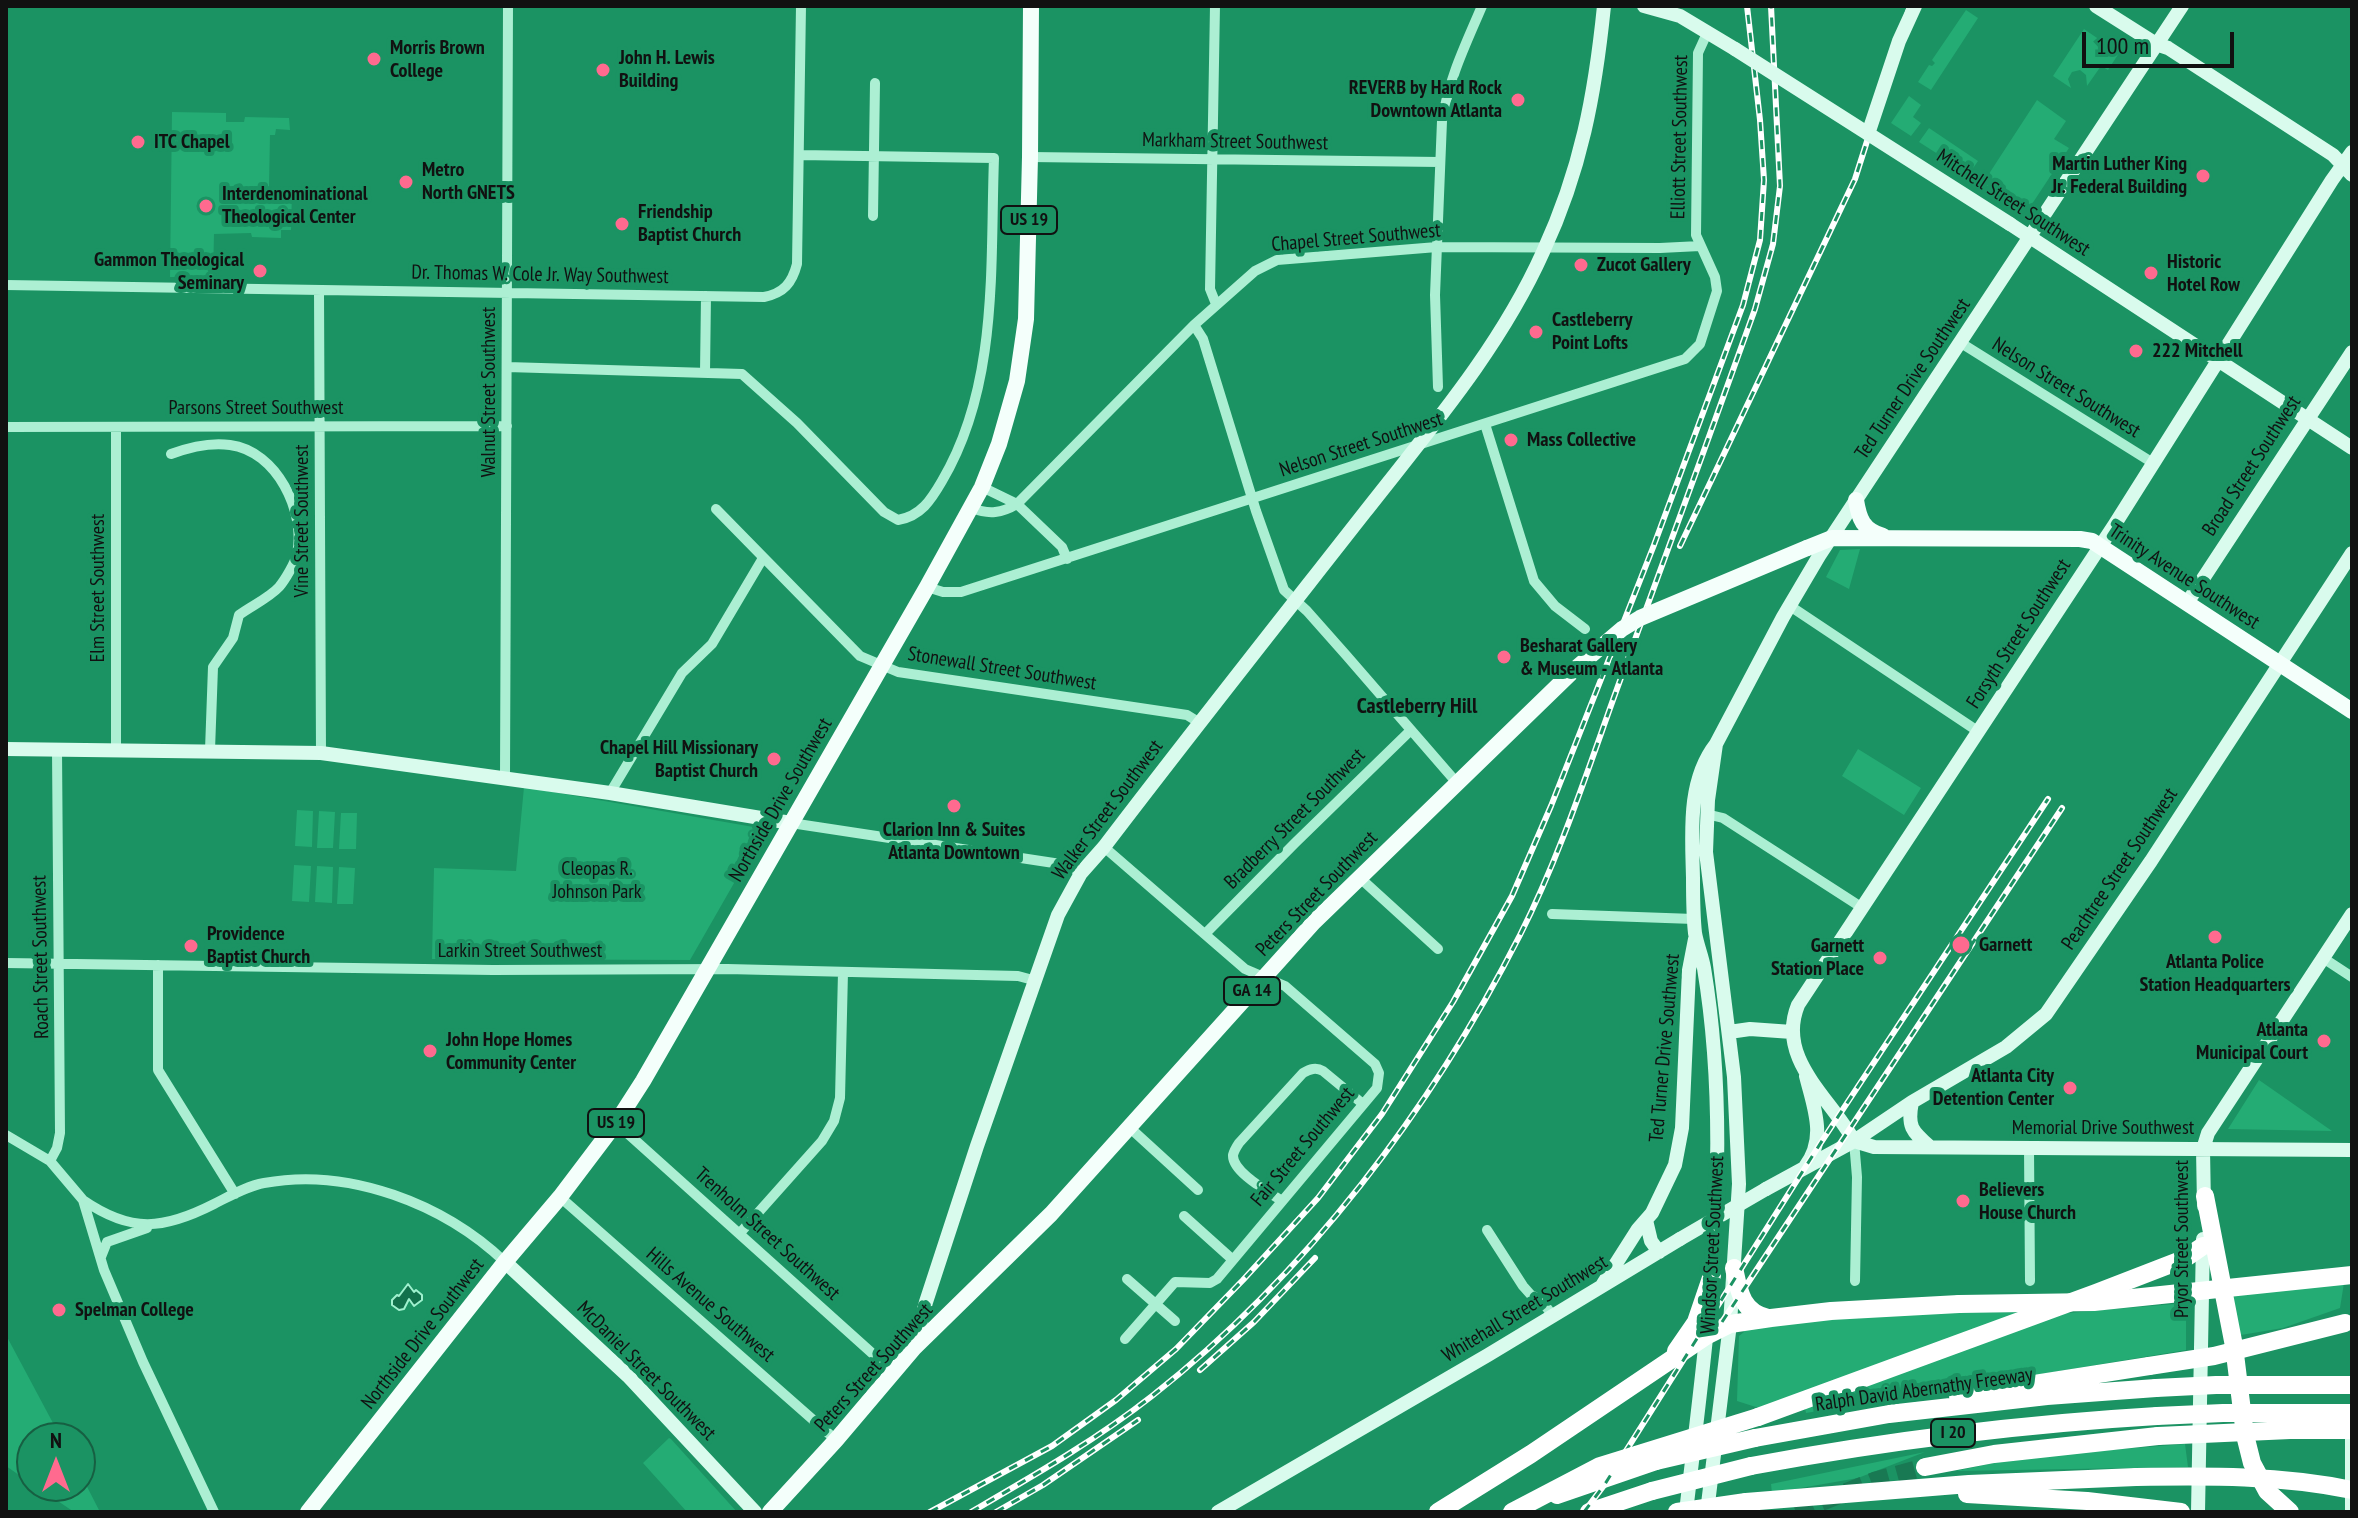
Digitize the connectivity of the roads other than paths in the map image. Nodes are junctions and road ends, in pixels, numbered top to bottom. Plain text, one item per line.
1 (508, 6) edge
2 (801, 6) edge
3 (1031, 6) edge
4 (1215, 6) edge
5 (1482, 6) edge
6 (1604, 6) edge
7 (1646, 6) edge
8 (1915, 6) edge
9 (2096, 6) edge
10 (2182, 6) edge
11 (1708, 31) junction
12 (2156, 44) junction
13 (875, 83) dead end
14 (1868, 134) junction
15 (2352, 152) edge
16 (799, 155) junction
17 (874, 156) junction
18 (1030, 157) junction
19 (1213, 161) junction
20 (1440, 162) junction
21 (2347, 170) edge
22 (873, 216) dead end
23 (2031, 237) junction
24 (1700, 246) junction
25 (1437, 247) junction
26 (1545, 248) junction
27 (6, 285) edge
28 (319, 290) junction
29 (507, 293) junction
30 (706, 296) junction
31 (1216, 304) junction
32 (1194, 325) junction
33 (1961, 343) junction
34 (2352, 352) edge
35 (2218, 360) junction
36 (507, 367) junction
37 (705, 372) junction
38 (1438, 387) dead end
39 (2307, 419) junction
40 (1485, 424) junction
41 (320, 426) junction
42 (507, 426) junction
43 (6, 427) edge
44 (116, 427) junction
45 (1416, 446) junction
46 (2352, 448) edge
47 (171, 454) dead end
48 (2153, 463) junction
49 (982, 487) junction
50 (1252, 500) junction
51 (1856, 500) junction
52 (1017, 504) junction
53 (972, 508) junction
54 (716, 509) dead end
55 (1832, 538) junction
56 (1888, 538) junction
57 (2100, 546) junction
58 (2352, 553) edge
59 (763, 558) junction
60 (1067, 559) junction
61 (927, 587) junction
62 (1295, 601) junction
63 (2187, 603) junction
64 (1790, 606) junction
65 (1585, 629) dead end
66 (2279, 663) junction
67 (882, 665) junction
68 (2352, 711) edge
69 (1200, 723) junction
70 (1411, 730) junction
71 (1979, 732) junction
72 (6, 749) edge
73 (57, 750) junction
74 (116, 750) junction
75 (210, 750) junction
76 (321, 753) junction
77 (505, 777) junction
78 (1457, 783) junction
79 (610, 793) junction
80 (1700, 813) junction
81 (791, 823) junction
82 (1104, 847) junction
83 (1081, 873) junction
84 (1359, 877) junction
85 (1861, 907) junction
86 (1552, 914) dead end
87 (2352, 914) edge
88 (1694, 919) junction
89 (1205, 934) junction
90 (1695, 935) junction
91 (1438, 949) dead end
92 (2323, 958) junction
93 (6, 963) edge
94 (59, 963) junction
95 (158, 965) junction
96 (707, 970) junction
97 (843, 972) junction
98 (1264, 977) junction
99 (2352, 977) edge
100 (1033, 980) junction
101 (1722, 980) joint
102 (1729, 1032) junction
103 (1792, 1032) junction
104 (1803, 1066) junction
105 (1912, 1102) junction
106 (1363, 1104) junction
107 (616, 1123) junction
108 (1129, 1127) junction
109 (6, 1135) edge
110 (1854, 1141) junction
111 (1930, 1147) junction
112 (2029, 1148) junction
113 (2203, 1149) junction
114 (2352, 1150) edge
115 (50, 1161) junction
116 (1805, 1167) junction
117 (1198, 1190) dead end
118 (1717, 1190) joint
119 (235, 1194) junction
120 (2205, 1196) junction
121 (560, 1197) junction
122 (83, 1200) junction
123 (1282, 1201) junction
124 (1184, 1216) dead end
125 (1646, 1220) junction
126 (162, 1224) junction
127 (1487, 1230) dead end
128 (740, 1233) junction
129 (2203, 1246) junction
130 (1659, 1252) junction
131 (100, 1259) junction
132 (1233, 1260) junction
133 (505, 1262) junction
134 (1734, 1268) junction
135 (1712, 1275) junction
136 (2352, 1275) edge
137 (1127, 1279) dead end
138 (1855, 1281) dead end
139 (2030, 1281) dead end
140 (1601, 1287) junction
141 (1155, 1304) junction
142 (1553, 1316) junction
143 (1771, 1318) junction
144 (1175, 1321) dead end
145 (2350, 1321) edge
146 (1730, 1324) junction
147 (1706, 1336) junction
148 (1125, 1339) dead end
149 (914, 1348) junction
150 (1663, 1366) junction
151 (893, 1372) junction
152 (2352, 1385) edge
153 (1889, 1414) junction
154 (2352, 1415) edge
155 (2352, 1430) edge
156 (836, 1440) junction
157 (1925, 1467) tunnel mouth
158 (1900, 1489) junction
159 (2352, 1490) edge
160 (214, 1512) edge
161 (308, 1512) edge
162 (755, 1512) edge
163 (770, 1512) edge
164 (1218, 1512) edge
165 (1438, 1512) edge
166 (1513, 1512) edge
167 (1589, 1512) edge
168 (1677, 1512) edge
169 (1686, 1512) edge
170 (1707, 1512) edge
171 (2181, 1512) edge
172 (2198, 1512) edge
173 (2290, 1512) edge
174 (2352, 1512) edge

1 - 29 street, Walnut Street Southwest
2 - 16 street, Dr. Thomas W. Cole Jr. Way Southwest
3 - 18 main road, Northside Drive Southwest / US 19
4 - 19 street
5 - 20 street
6 - 26 street, Walker Street Southwest
7 - 11 street, Mitchell Street Southwest
8 - 14 street, bridge
9 - 12 street
10 - 12 street, Ted Turner Drive Southwest
11 - 14 street, Mitchell Street Southwest, bridge
11 - 24 street, Elliott Street Southwest
12 - 21 street
12 - 23 street, Ted Turner Drive Southwest
13 - 17 street
14 - 23 street, Mitchell Street Southwest, bridge
15 - 21 street, Forsyth Street Southwest
16 - 17 street
16 - 30 street, Dr. Thomas W. Cole Jr. Way Southwest
17 - 22 street
17 - 37 street
18 - 19 street, Markham Street Southwest
18 - 49 main road, Northside Drive Southwest / US 19
19 - 20 street, Markham Street Southwest
19 - 31 street
20 - 25 street
21 - 35 street, Forsyth Street Southwest
23 - 33 street, Ted Turner Drive Southwest
23 - 35 street, Mitchell Street Southwest
24 - 26 street, Chapel Street Southwest
24 - 40 street, Nelson Street Southwest
25 - 26 street, Chapel Street Southwest
25 - 31 street, Chapel Street Southwest
25 - 38 street
26 - 45 street, Walker Street Southwest
27 - 28 street, Dr. Thomas W. Cole Jr. Way Southwest
28 - 29 street, Dr. Thomas W. Cole Jr. Way Southwest
28 - 41 street, Vine Street Southwest
29 - 30 street, Dr. Thomas W. Cole Jr. Way Southwest
29 - 36 street, Walnut Street Southwest
30 - 37 street
31 - 32 street, Chapel Street Southwest
32 - 50 street
32 - 52 street, Chapel Street Southwest
33 - 48 street, Nelson Street Southwest
33 - 51 street, Ted Turner Drive Southwest
34 - 39 street, Broad Street Southwest
35 - 39 street, Mitchell Street Southwest
35 - 48 street, Forsyth Street Southwest
36 - 37 street
36 - 42 street, Walnut Street Southwest
39 - 46 street, Mitchell Street Southwest
39 - 63 street, Broad Street Southwest
40 - 45 street, Nelson Street Southwest
40 - 65 street
41 - 42 street, Parsons Street Southwest
41 - 44 street, Parsons Street Southwest
41 - 76 street, Vine Street Southwest
42 - 77 street, Walnut Street Southwest
43 - 44 street, Parsons Street Southwest
44 - 74 street, Elm Street Southwest
45 - 50 street, Nelson Street Southwest
45 - 62 street, Walker Street Southwest
47 - 75 street
48 - 57 street, Forsyth Street Southwest
49 - 52 street
49 - 53 main road, Northside Drive Southwest / US 19
50 - 60 street, Nelson Street Southwest
50 - 62 street
51 - 55 street, Ted Turner Drive Southwest
51 - 56 main road
52 - 53 street
52 - 60 street
53 - 61 main road, Northside Drive Southwest / US 19
54 - 59 street, Stonewall Street Southwest
55 - 56 main road, Trinity Avenue Southwest
55 - 64 street, Ted Turner Drive Southwest
55 - 78 main road, Peters Street Southwest / GA 14, bridge
56 - 57 main road, Trinity Avenue Southwest
57 - 63 main road, Trinity Avenue Southwest
57 - 71 street, Forsyth Street Southwest
58 - 66 street, Peachtree Street Southwest
59 - 67 street, Stonewall Street Southwest
59 - 79 street
60 - 61 street, Nelson Street Southwest
61 - 67 main road, Northside Drive Southwest / US 19
62 - 69 street, Walker Street Southwest
62 - 70 street
63 - 66 main road, Trinity Avenue Southwest
64 - 71 street
64 - 80 street, Ted Turner Drive Southwest
66 - 68 main road, Trinity Avenue Southwest
66 - 105 street, Peachtree Street Southwest
67 - 69 street, Stonewall Street Southwest
67 - 81 main road, Northside Drive Southwest / US 19
69 - 82 street, Walker Street Southwest
70 - 78 street
70 - 89 street, Bradberry Street Southwest
71 - 85 street, Forsyth Street Southwest
72 - 73 street
73 - 74 street
73 - 94 street, Roach Street Southwest
74 - 75 street
75 - 76 street
76 - 77 street
77 - 79 street
78 - 84 main road, Peters Street Southwest / GA 14
79 - 81 street
80 - 85 street
80 - 88 street, Ted Turner Drive Southwest
80 - 101 street, Ted Turner Drive Southwest
81 - 83 street
81 - 96 main road, Northside Drive Southwest / US 19
82 - 83 street, Walker Street Southwest
82 - 89 street, Fair Street Southwest
83 - 100 street, Walker Street Southwest
84 - 91 street
84 - 98 main road, Peters Street Southwest / GA 14
85 - 103 street, Forsyth Street Southwest
86 - 88 street
87 - 92 street, Pryor Street Southwest
88 - 90 street, Ted Turner Drive Southwest
89 - 98 street, Fair Street Southwest
90 - 118 street, Ted Turner Drive Southwest
90 - 125 street, Ted Turner Drive Southwest
92 - 99 street
92 - 113 street, Pryor Street Southwest
93 - 94 street, Larkin Street Southwest
94 - 95 street, Larkin Street Southwest
94 - 115 street, Roach Street Southwest
95 - 96 street, Larkin Street Southwest
95 - 119 street
96 - 97 street, Larkin Street Southwest
96 - 107 main road, Northside Drive Southwest / US 19
97 - 100 street, Larkin Street Southwest
97 - 128 street
98 - 106 street, Fair Street Southwest
98 - 108 main road, Peters Street Southwest / GA 14
100 - 149 street, Walker Street Southwest
101 - 102 street, Windsor Street Southwest
102 - 103 street
102 - 134 street, Windsor Street Southwest
103 - 104 street
104 - 110 street
104 - 116 street
105 - 110 street, Peachtree Street Southwest
105 - 111 street
106 - 123 street, Fair Street Southwest
106 - 123 street
107 - 121 main road, Northside Drive Southwest / US 19
107 - 128 street, Trenholm Street Southwest
108 - 117 street
108 - 149 main road, Peters Street Southwest / GA 14
109 - 115 street
110 - 111 street, Memorial Drive Southwest
110 - 116 street, Whitehall Street Southwest
110 - 138 street
111 - 112 street, Memorial Drive Southwest
112 - 113 street, Memorial Drive Southwest
112 - 139 street
113 - 114 street, Memorial Drive Southwest
113 - 120 street, Pryor Street Southwest
115 - 122 street
116 - 130 street, Whitehall Street Southwest, bridge
118 - 135 street, Windsor Street Southwest
119 - 126 street
119 - 133 street
120 - 129 street, Pryor Street Southwest
120 - 173 highway
121 - 133 main road, Northside Drive Southwest / US 19
121 - 156 street, Hills Avenue Southwest
122 - 126 street
122 - 131 street
123 - 132 street, Fair Street Southwest
124 - 132 street
125 - 130 street
125 - 140 street, Ted Turner Drive Southwest
126 - 131 street
127 - 142 street
128 - 151 street, Trenholm Street Southwest
129 - 166 highway, bridge
129 - 172 street, Pryor Street Southwest
130 - 140 street, Whitehall Street Southwest
131 - 160 street
132 - 141 street, Fair Street Southwest
133 - 161 main road, Northside Drive Southwest / US 19
133 - 162 street, McDaniel Street Southwest
134 - 143 highway
134 - 146 street, Windsor Street Southwest
135 - 147 street, Windsor Street Southwest
135 - 150 highway
136 - 143 highway, bridge
137 - 141 street
140 - 142 street, Whitehall Street Southwest
141 - 144 street
141 - 148 street, Fair Street Southwest
142 - 164 street, Whitehall Street Southwest
143 - 146 highway
145 - 153 highway, bridge
146 - 147 highway
146 - 170 street, Windsor Street Southwest
147 - 150 highway
147 - 169 street, Windsor Street Southwest
149 - 151 main road, Peters Street Southwest / GA 14
150 - 165 highway
151 - 156 main road, Peters Street Southwest / GA 14
152 - 153 highway, Ralph David Abernathy Freeway / I 20, bridge
153 - 166 highway, Ralph David Abernathy Freeway / I 20, bridge
154 - 167 highway, I 20, bridge
154 - 174 street
155 - 157 highway, bridge
156 - 163 main road, Peters Street Southwest / GA 14
158 - 159 highway, bridge
158 - 168 highway, bridge
158 - 171 highway

